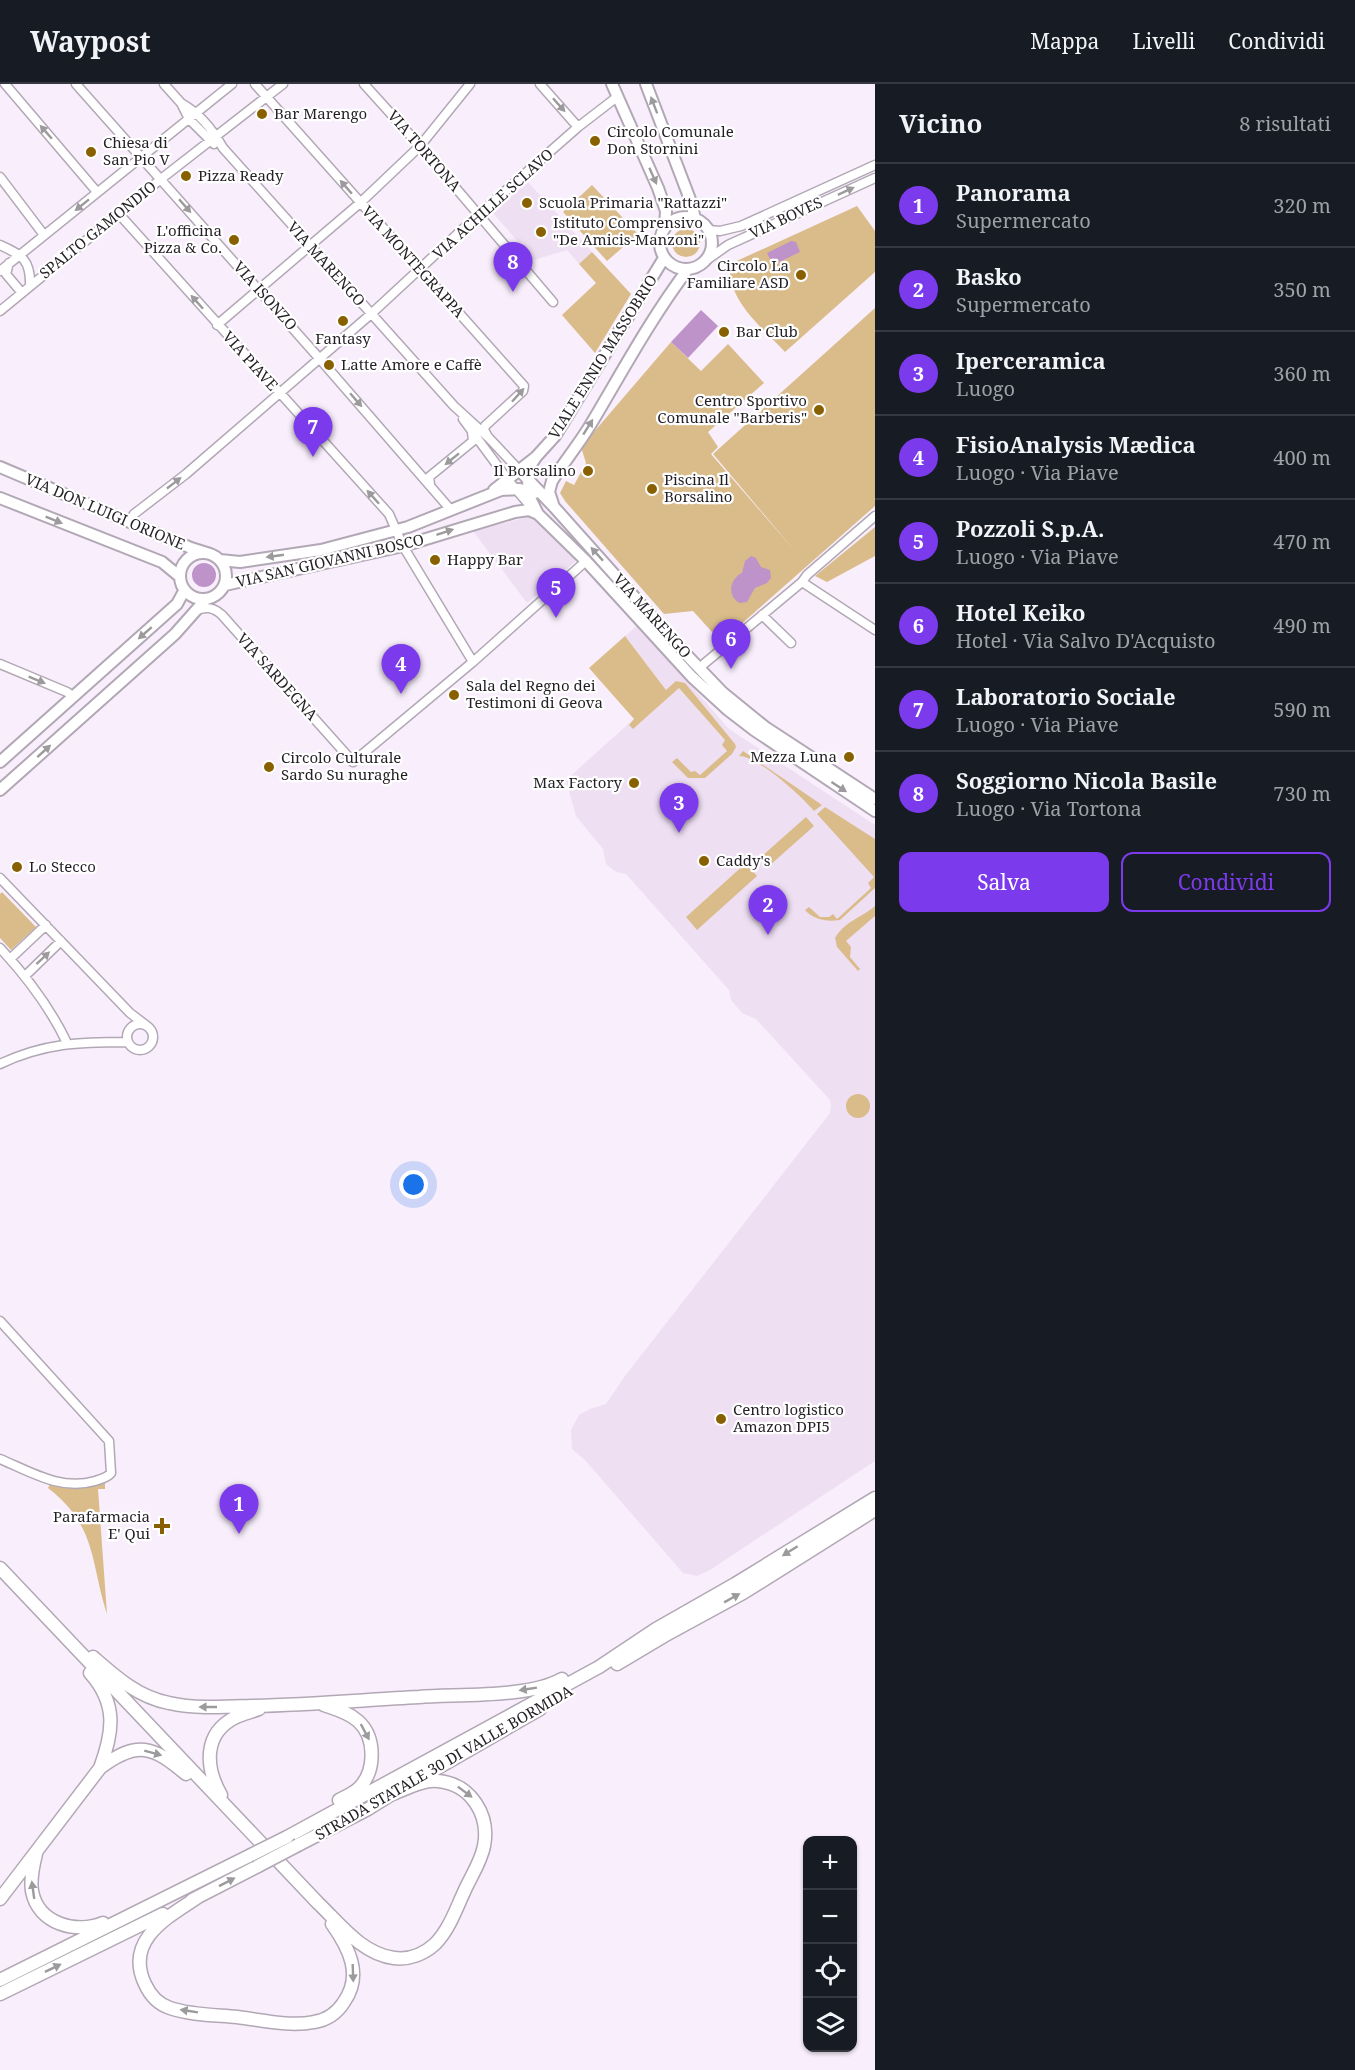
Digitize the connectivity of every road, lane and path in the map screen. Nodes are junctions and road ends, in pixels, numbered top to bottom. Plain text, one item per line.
1 (5, 84) edge
2 (76, 84) edge
3 (164, 84) edge
4 (232, 84) edge
5 (255, 84) edge
6 (283, 84) edge
7 (364, 84) edge
8 (470, 84) edge
9 (540, 84) edge
10 (612, 84) edge
11 (648, 84) edge
12 (267, 96) junction
13 (617, 97) junction
14 (192, 116) junction
15 (578, 127) junction
16 (213, 138) junction
17 (420, 146) junction
18 (141, 157) junction
19 (875, 165) edge
20 (0, 177) edge
21 (875, 178) edge
22 (161, 179) junction
23 (97, 192) junction
24 (360, 203) junction
25 (119, 214) junction
26 (479, 214) junction
27 (695, 219) junction
28 (665, 228) junction
29 (708, 230) junction
30 (44, 235) junction
31 (310, 245) junction
32 (0, 246) edge
33 (21, 254) junction
34 (664, 258) junction
35 (701, 264) junction
36 (688, 269) junction
37 (2, 271) edge
38 (420, 271) junction
39 (30, 286) junction
40 (259, 289) junction
41 (22, 293) junction
42 (553, 302) dead end
43 (0, 311) edge
44 (371, 314) junction
45 (217, 325) junction
46 (319, 358) junction
47 (279, 392) junction
48 (454, 406) junction
49 (471, 432) junction
50 (489, 438) junction
51 (507, 457) junction
52 (536, 457) junction
53 (496, 465) junction
54 (0, 468) edge
55 (556, 476) junction
56 (430, 484) junction
57 (526, 488) junction
58 (0, 498) edge
59 (474, 501) junction
60 (555, 508) junction
61 (451, 510) junction
62 (512, 512) junction
63 (538, 514) junction
64 (875, 516) edge
65 (130, 521) junction
66 (395, 530) junction
67 (403, 546) junction
68 (215, 557) junction
69 (586, 561) junction
70 (179, 576) junction
71 (802, 582) junction
72 (225, 585) junction
73 (184, 591) junction
74 (206, 599) junction
75 (193, 612) junction
76 (762, 615) junction
77 (875, 630) edge
78 (791, 643) dead end
79 (473, 662) junction
80 (0, 664) edge
81 (699, 668) junction
82 (74, 697) junction
83 (91, 709) junction
84 (0, 762) edge
85 (0, 790) edge
86 (875, 799) edge
87 (875, 811) edge
88 (1, 882) edge
89 (46, 925) junction
90 (61, 941) junction
91 (0, 948) edge
92 (10, 959) junction
93 (25, 976) junction
94 (125, 1007) junction
95 (147, 1026) junction
96 (129, 1030) junction
97 (128, 1042) junction
98 (67, 1043) junction
99 (0, 1064) edge
100 (0, 1322) edge
101 (0, 1459) edge
102 (875, 1498) edge
103 (875, 1510) edge
104 (0, 1568) edge
105 (656, 1629) junction
106 (67, 1641) junction
107 (317, 1703) junction
108 (266, 1706) junction
109 (100, 1768) junction
110 (390, 1795) junction
111 (231, 1811) junction
112 (301, 1830) junction
113 (37, 1851) junction
114 (189, 1886) junction
115 (198, 1897) junction
116 (0, 1899) edge
117 (318, 1903) junction
118 (0, 1980) edge
119 (0, 1994) edge

23 -> 1 street
2 - 18 street, VIA ISONZO
3 - 14 street, VIA MARENGO
4 - 14 street, SPALTO GAMONDIO
5 - 12 street, VIA MONTEGRAPPA
6 - 12 street
7 - 17 street, VIA TORTONA
8 - 17 street
9 -> 15 street
10 - 13 main road, VIALE ENNIO MASSOBRIO
27 -> 11 main road
12 - 16 street, SPALTO GAMONDIO
24 -> 12 street, VIA MONTEGRAPPA
13 - 15 street, VIA ACHILLE SCLAVO
13 -> 28 main road, VIALE ENNIO MASSOBRIO
14 - 16 street, VIA MARENGO
14 - 18 street, SPALTO GAMONDIO
15 - 26 street, VIA ACHILLE SCLAVO
16 - 22 street, SPALTO GAMONDIO
16 - 31 street, VIA MARENGO
17 - 24 street
17 - 26 street, VIA TORTONA
18 - 22 street, VIA ISONZO
18 - 23 street, SPALTO GAMONDIO
19 - 29 street, VIA BOVES
20 - 30 street
35 -> 21 street, VIA BOVES
22 - 25 street, SPALTO GAMONDIO
22 -> 40 street, VIA ISONZO
23 -> 30 street, SPALTO GAMONDIO
24 - 31 street
24 - 38 street, VIA MONTEGRAPPA
25 - 39 street, SPALTO GAMONDIO
45 -> 25 street, VIA PIAVE
26 - 38 street, VIA ACHILLE SCLAVO
26 - 42 street, VIA TORTONA
27 - 28 main road
27 - 29 main road
28 - 34 main road, VIALE ENNIO MASSOBRIO
29 - 35 main road
30 - 33 street, SPALTO GAMONDIO
31 - 40 street
31 - 44 street, VIA MARENGO
32 - 33 street
33 - 37 street, SPALTO GAMONDIO
33 - 39 street
34 - 36 main road, VIALE ENNIO MASSOBRIO
34 - 52 main road, VIALE ENNIO MASSOBRIO
35 - 36 main road
55 -> 36 main road, VIALE ENNIO MASSOBRIO
37 - 41 street
38 - 44 street, VIA ACHILLE SCLAVO
50 -> 38 street, VIA MONTEGRAPPA
39 - 41 street, SPALTO GAMONDIO
40 - 45 street
40 - 46 street, VIA ISONZO
41 - 43 street, SPALTO GAMONDIO
44 - 46 street, VIA ACHILLE SCLAVO
44 - 48 street, VIA MARENGO
45 - 47 street, VIA PIAVE
46 - 47 street, VIA ACHILLE SCLAVO
46 -> 56 street, VIA ISONZO
65 -> 47 street, VIA ACHILLE SCLAVO
66 -> 47 street, VIA PIAVE
48 - 49 street, VIA MARENGO
48 - 50 street, VIA MARENGO
49 - 53 street, VIA MARENGO
49 -> 56 street
50 - 51 street, VIA MARENGO
51 - 52 street
51 - 57 street, VIA MARENGO
52 - 57 main road
53 - 57 street, VIA MARENGO
53 - 59 street
54 - 65 main road, VIA DON LUIGI ORIONE
55 - 57 main road, VIALE ENNIO MASSOBRIO
55 - 60 main road
56 - 61 street, VIA ISONZO
57 - 59 main road
57 - 59 main road, VIA SAN GIOVANNI BOSCO
57 - 60 main road, VIA MARENGO
57 - 62 main road
57 - 63 main road
58 -> 70 main road, VIA DON LUIGI ORIONE
59 - 61 main road, VIA SAN GIOVANNI BOSCO
81 -> 60 main road, VIA MARENGO
61 - 66 main road, VIA SAN GIOVANNI BOSCO
62 - 63 main road, VIA SAN GIOVANNI BOSCO
67 -> 62 main road, VIA SAN GIOVANNI BOSCO
63 - 69 main road
64 - 71 street
65 - 68 main road, VIA DON LUIGI ORIONE
66 - 67 street, VIA PIAVE
66 -> 68 main road, VIA SAN GIOVANNI BOSCO
67 - 72 main road, VIA SAN GIOVANNI BOSCO
67 - 79 street, VIA PIAVE
68 - 70 main road, VIA SAN GIOVANNI BOSCO
68 - 72 main road, VIA SAN GIOVANNI BOSCO
69 - 79 street
69 -> 87 main road
70 - 73 main road
71 - 76 street
71 - 77 street
72 - 74 main road, VIA SAN GIOVANNI BOSCO
73 - 74 main road
73 -> 82 main road
74 - 75 main road, VIA SAN GIOVANNI BOSCO
75 - 79 street, VIA SARDEGNA
75 - 83 main road, VIA SAN GIOVANNI BOSCO
76 - 78 street
76 - 81 street
80 -> 82 street
81 - 86 main road, VIA MARENGO
82 - 83 main road
82 - 84 main road
85 -> 83 main road, VIA SAN GIOVANNI BOSCO
88 - 89 street
89 - 90 street
89 - 92 street
93 -> 90 street
90 - 94 street
91 - 92 street
92 - 93 street
93 - 98 street
94 - 95 street
94 - 96 street
95 - 96 street
95 - 97 street
96 - 97 street
97 - 98 street
98 - 99 street
100 - 101 street
102 -> 105 highway, STRADA STATALE 30 DI VALLE BORMIDA
110 -> 103 highway, STRADA STATALE 30 DI VALLE BORMIDA
104 - 106 highway
105 -> 107 highway
105 - 112 highway, STRADA STATALE 30 DI VALLE BORMIDA
108 -> 106 highway
106 - 109 highway
106 - 111 highway
107 - 108 highway
107 -> 112 highway
108 - 111 highway
109 -> 111 highway
109 - 113 highway
115 -> 110 highway, STRADA STATALE 30 DI VALLE BORMIDA, bridge
110 -> 117 highway
111 - 117 highway
112 - 114 highway, STRADA STATALE 30 DI VALLE BORMIDA, bridge
114 -> 113 highway
113 - 116 highway
114 - 118 highway, STRADA STATALE 30 DI VALLE BORMIDA
117 -> 115 highway
119 -> 115 highway, STRADA STATALE 30 DI VALLE BORMIDA

